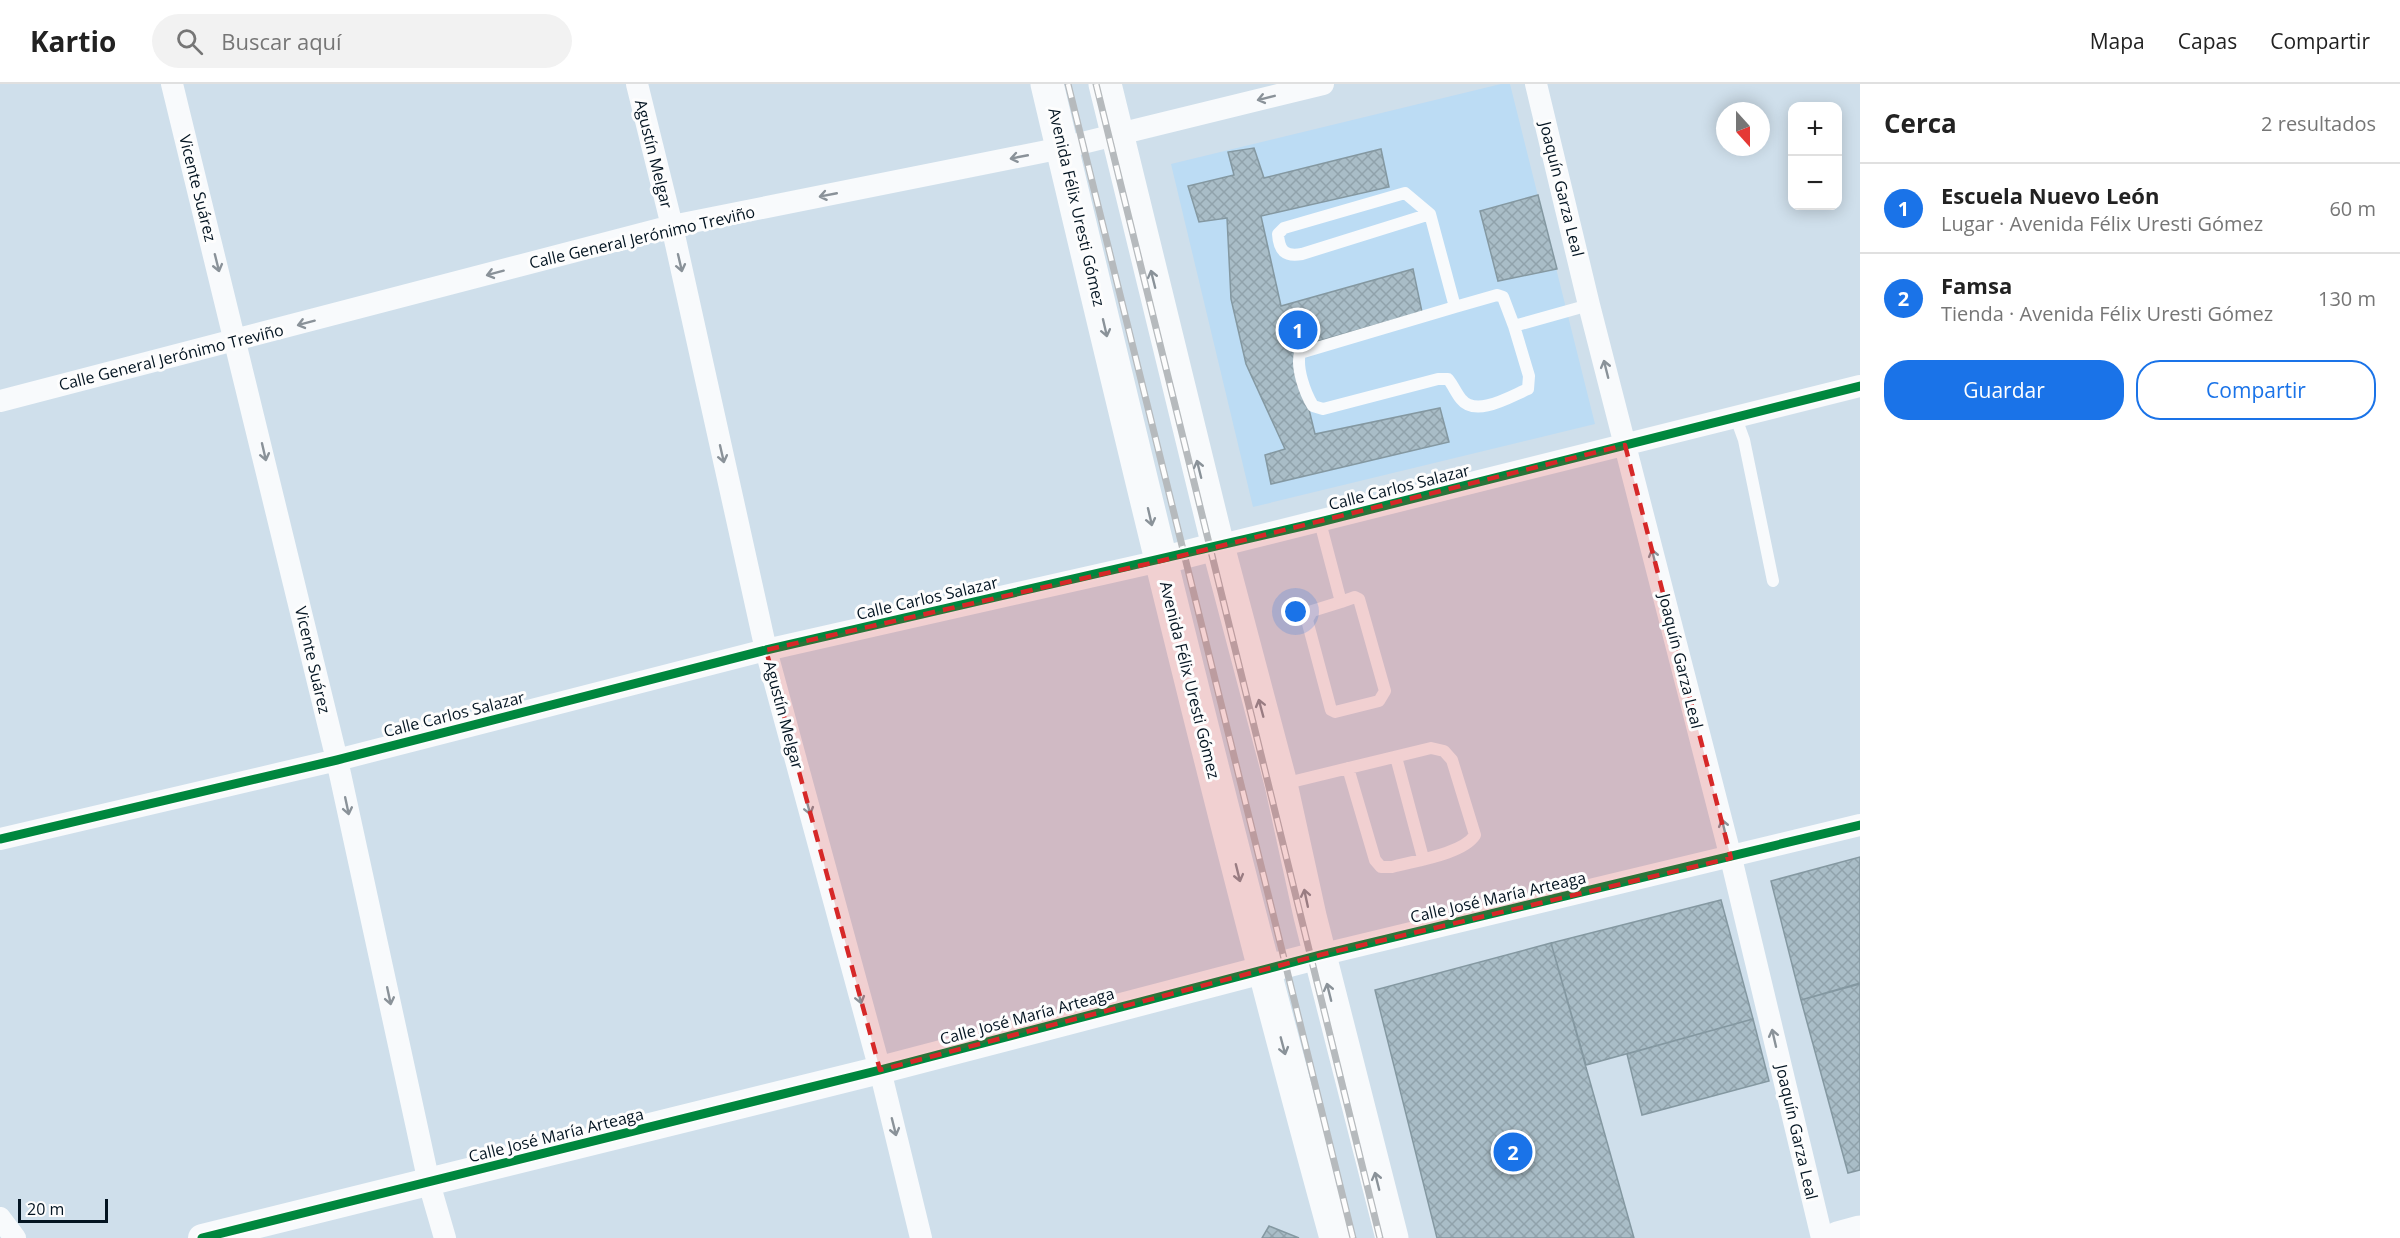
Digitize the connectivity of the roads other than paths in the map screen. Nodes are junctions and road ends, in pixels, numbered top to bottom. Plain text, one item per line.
1 (172, 84) edge
2 (637, 84) edge
3 (1047, 84) edge
4 (1105, 84) edge
5 (1323, 84) edge
6 (1536, 84) edge
7 (1117, 135) junction
8 (1062, 148) junction
9 (1430, 214) junction
10 (672, 226) junction
11 (1590, 305) junction
12 (1455, 307) junction
13 (1514, 326) junction
14 (237, 341) junction
15 (1860, 386) edge
16 (0, 400) edge
17 (1736, 418) junction
18 (1625, 445) junction
19 (1320, 522) junction
20 (1218, 546) junction
21 (1160, 561) junction
22 (1773, 581) dead end
23 (1341, 602) junction
24 (766, 650) junction
25 (1396, 757) junction
26 (337, 760) junction
27 (1348, 768) junction
28 (1281, 784) junction
29 (1860, 825) edge
30 (0, 839) edge
31 (1423, 858) junction
32 (1731, 858) junction
33 (1320, 955) junction
34 (1262, 969) junction
35 (880, 1070) junction
36 (429, 1183) junction
37 (0, 1218) edge
38 (1860, 1232) edge
39 (15, 1238) edge
40 (202, 1238) edge
41 (445, 1238) edge
42 (921, 1238) edge
43 (1336, 1238) edge
44 (1392, 1238) edge
45 (1822, 1238) edge
46 (1838, 1238) edge

1 -> 14 street, Vicente Suárez
2 - 10 street, Agustín Melgar
3 - 8 main road, Avenida Félix Uresti Gómez
4 - 7 main road
5 -> 7 street, Calle General Jerónimo Treviño
6 - 11 street, Joaquín Garza Leal
7 - 8 street, Calle General Jerónimo Treviño
20 -> 7 main road
8 -> 10 street, Calle General Jerónimo Treviño
8 -> 21 main road, Avenida Félix Uresti Gómez
9 - 9 lane
9 - 12 lane
10 -> 14 street, Calle General Jerónimo Treviño
10 -> 24 street, Agustín Melgar
11 - 13 lane
18 -> 11 street, Joaquín Garza Leal
12 - 13 lane
12 - 13 lane
14 - 16 street, Calle General Jerónimo Treviño
14 -> 26 street, Vicente Suárez
15 - 17 street, Calle Carlos Salazar
17 - 18 street, Calle Carlos Salazar
17 - 22 lane
18 - 19 street, Calle Carlos Salazar
32 -> 18 street, Joaquín Garza Leal
19 - 20 street, Calle Carlos Salazar
19 - 23 lane
20 - 21 street, Calle Carlos Salazar
28 -> 20 main road
21 - 24 street, Calle Carlos Salazar
21 -> 34 main road, Avenida Félix Uresti Gómez
23 - 23 lane
24 - 26 street, Calle Carlos Salazar
24 -> 35 street, Agustín Melgar
25 - 27 lane
25 - 31 lane
25 - 31 lane
26 - 30 street, Calle Carlos Salazar
26 -> 36 street, Vicente Suárez
27 - 28 lane
27 - 31 lane
33 -> 28 main road
29 - 32 street, Calle José María Arteaga
32 - 33 street, Calle José María Arteaga
45 -> 32 street, Joaquín Garza Leal
33 - 34 street, Calle José María Arteaga
44 -> 33 main road
34 - 35 street, Calle José María Arteaga
34 -> 43 main road, Avenida Félix Uresti Gómez
35 - 36 street, Calle José María Arteaga
35 -> 42 street, Agustín Melgar
36 - 40 street, Calle José María Arteaga
36 - 41 street, Vicente Suárez
37 - 39 street
38 - 46 main road

